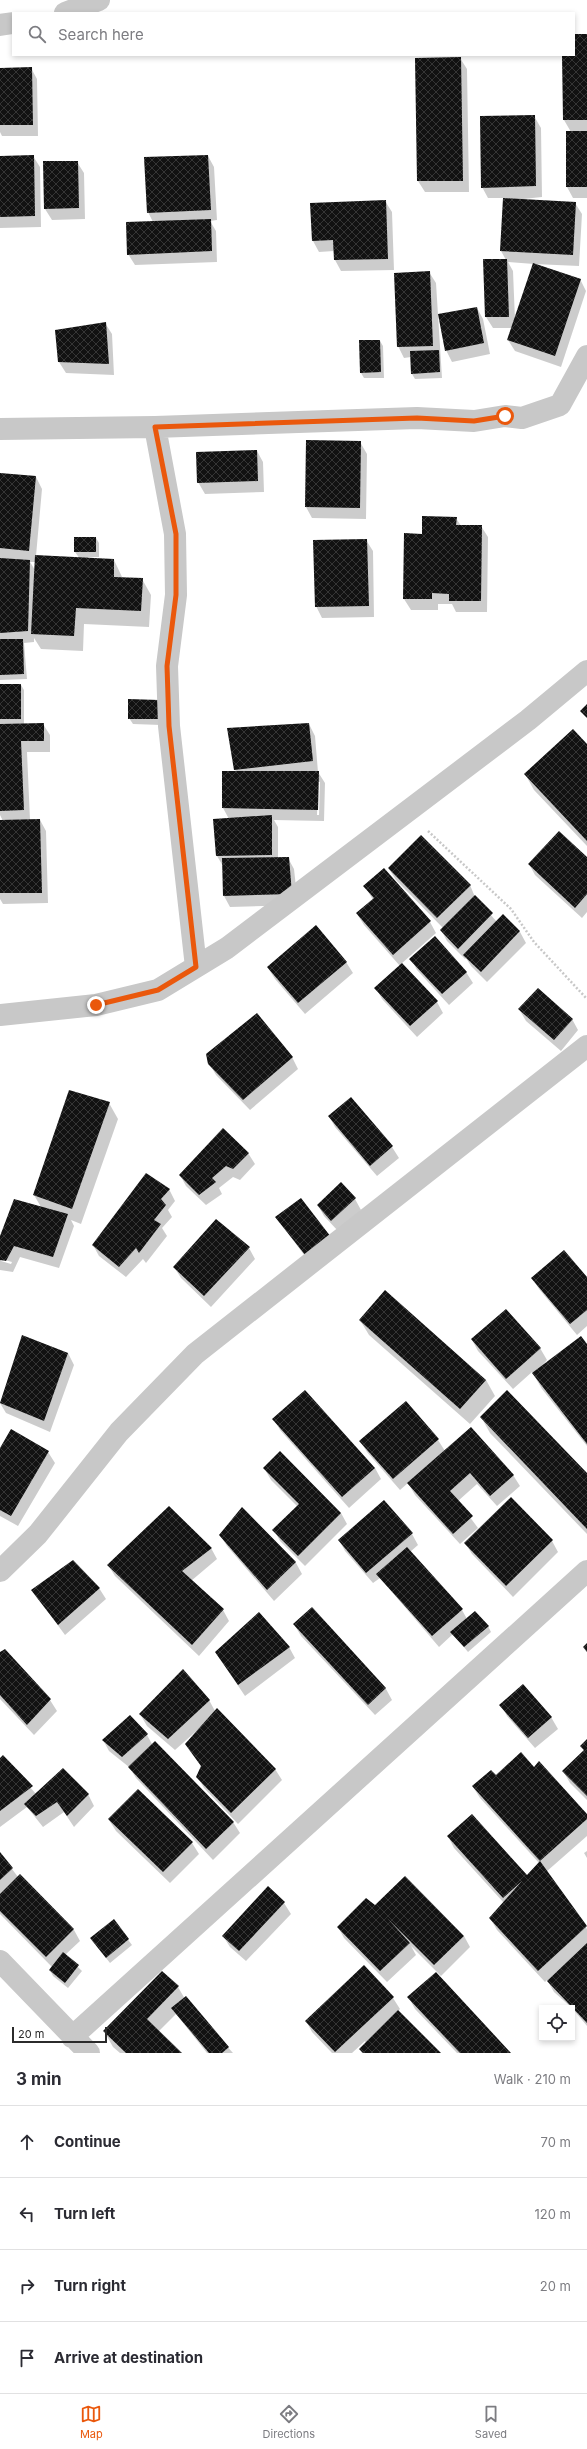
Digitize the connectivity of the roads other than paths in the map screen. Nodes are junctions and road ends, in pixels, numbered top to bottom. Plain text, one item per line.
1 (99, 0) edge
2 (68, 12) edge
3 (12, 23) edge
4 (0, 25) edge
5 (587, 356) edge
6 (155, 427) junction
7 (0, 429) edge
8 (587, 672) edge
9 (196, 967) junction
10 (0, 1015) edge
11 (587, 1046) edge
12 (0, 1571) edge
13 (587, 1571) edge
14 (0, 1961) edge
15 (72, 2037) junction
16 (89, 2053) edge

1 - 2 street
3 - 4 street
5 - 6 street
6 - 7 street
6 - 9 street
8 - 9 street
9 - 10 street
11 - 12 street
13 - 15 street
14 - 15 street
15 - 16 street

